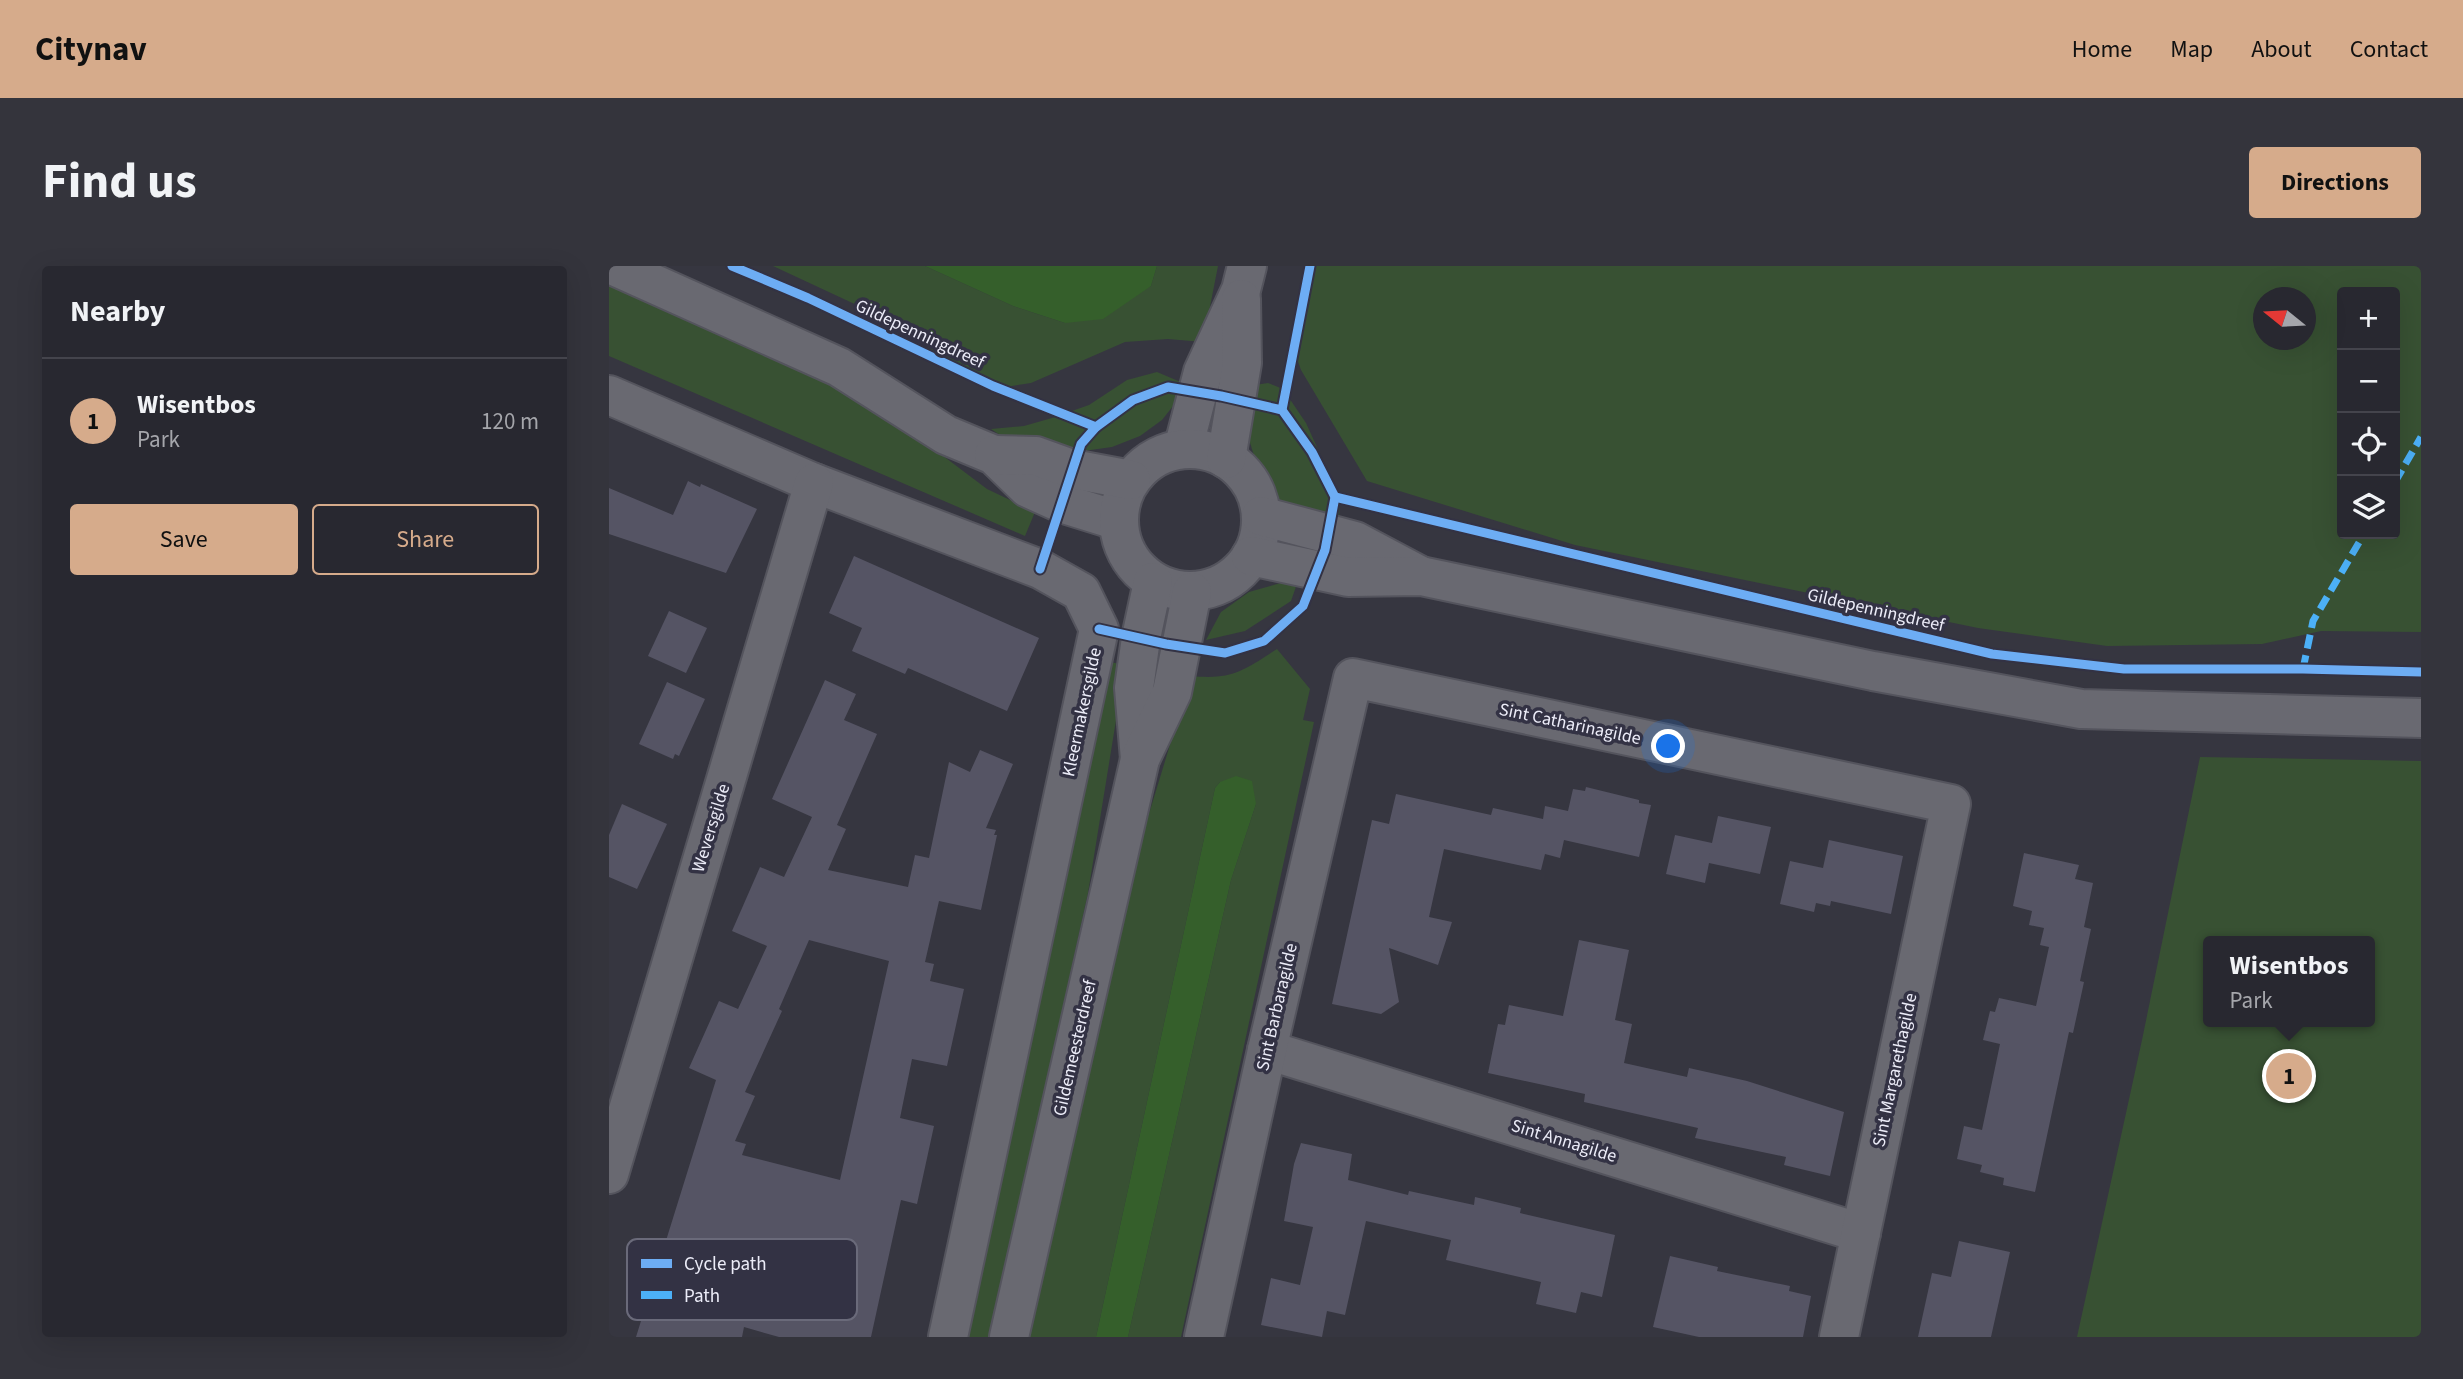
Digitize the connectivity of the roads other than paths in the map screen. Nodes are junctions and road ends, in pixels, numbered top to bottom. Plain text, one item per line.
1 (614, 266) edge
2 (1244, 278) edge
3 (609, 395) edge
4 (1183, 450) junction
5 (994, 455) junction
6 (1226, 459) junction
7 (1132, 480) junction
8 (814, 483) junction
9 (1261, 516) junction
10 (1119, 521) junction
11 (1251, 556) junction
12 (1421, 576) junction
13 (1153, 582) junction
14 (1192, 592) junction
15 (1353, 678) joint
16 (2421, 718) edge
17 (1140, 759) junction
18 (1951, 804) joint
19 (1267, 1050) junction
20 (609, 1174) edge
21 (1861, 1233) junction
22 (948, 1337) edge
23 (1009, 1337) edge
24 (1204, 1337) edge
25 (1839, 1337) edge

1 - 5 street
2 - 4 street
2 - 6 street
3 - 8 street, Kleermakersgilde
4 - 6 street
4 - 7 street
5 - 7 street
5 - 10 street
6 - 9 street
7 - 10 street
8 - 20 street, Weversgilde
8 - 22 street, Kleermakersgilde
9 - 11 street
9 - 12 street
10 - 13 street
11 - 12 street
11 - 14 street
12 - 16 street
13 - 14 street
13 - 17 street, Gildemeesterdreef
14 - 17 street, Gildemeesterdreef
15 - 18 street, Sint Catharinagilde
15 - 19 street, Sint Barbaragilde
17 - 23 street, Gildemeesterdreef
18 - 21 street, Sint Margarethagilde
19 - 21 street, Sint Annagilde
19 - 24 street, Sint Barbaragilde
21 - 25 street, Sint Margarethagilde

